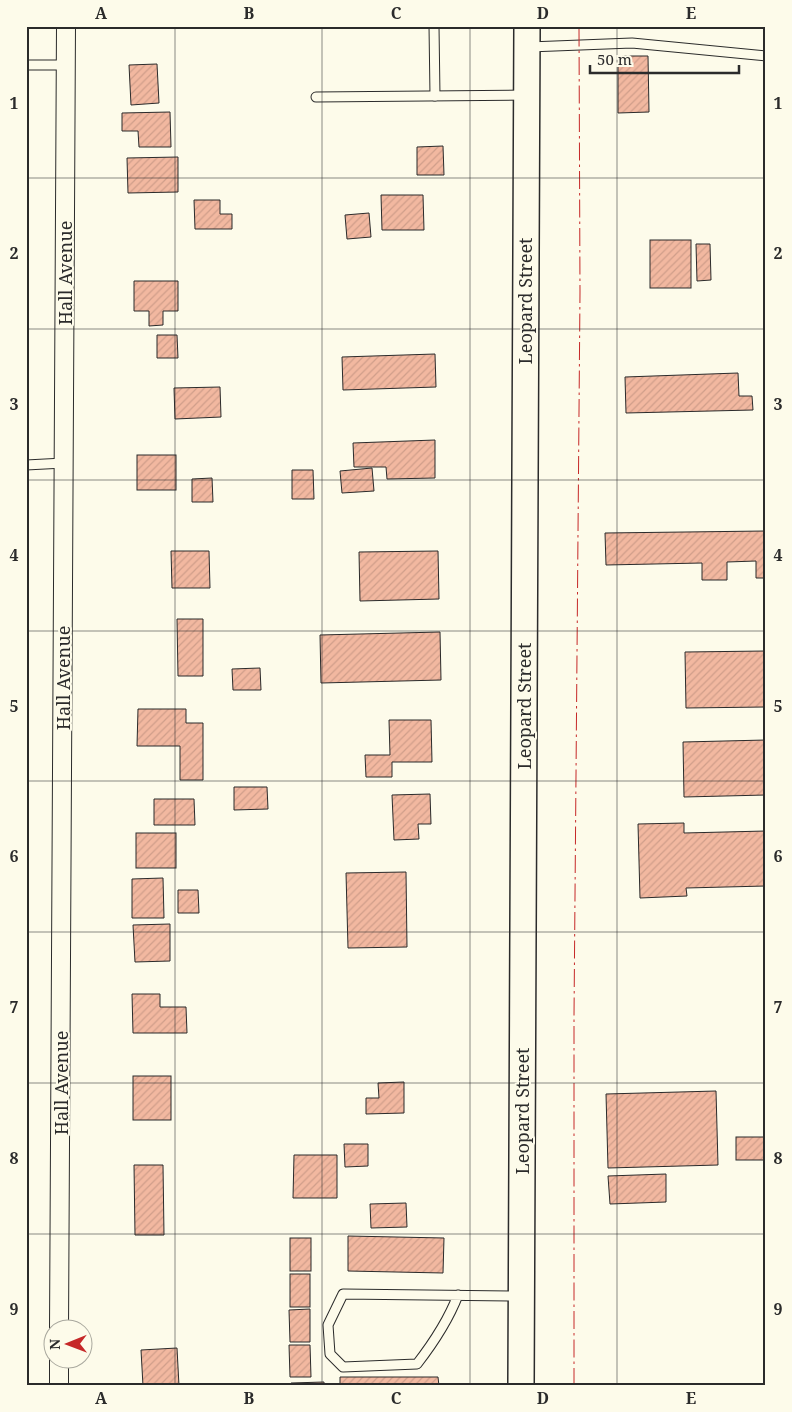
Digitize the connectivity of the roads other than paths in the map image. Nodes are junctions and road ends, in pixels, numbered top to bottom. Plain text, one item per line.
1 (66, 26) edge
2 (434, 26) edge
3 (527, 36) edge
4 (766, 56) edge
5 (26, 65) edge
6 (66, 65) junction
7 (526, 95) junction
8 (435, 96) junction
9 (316, 97) dead end
10 (64, 463) junction
11 (26, 465) edge
12 (458, 1295) junction
13 (521, 1296) junction
14 (59, 1320) edge
15 (59, 1370) edge
16 (59, 1386) edge
17 (521, 1386) edge

1 - 6 street, Hall Avenue
2 - 8 lane
3 - 4 lane
3 - 7 main road, Leopard Street
5 - 6 lane
6 - 10 street, Hall Avenue
7 - 8 lane
7 - 13 main road, Leopard Street
8 - 9 lane
10 - 11 lane
10 - 14 street, Hall Avenue
12 - 12 lane
12 - 13 lane
13 - 17 main road, Leopard Street
15 - 16 street

